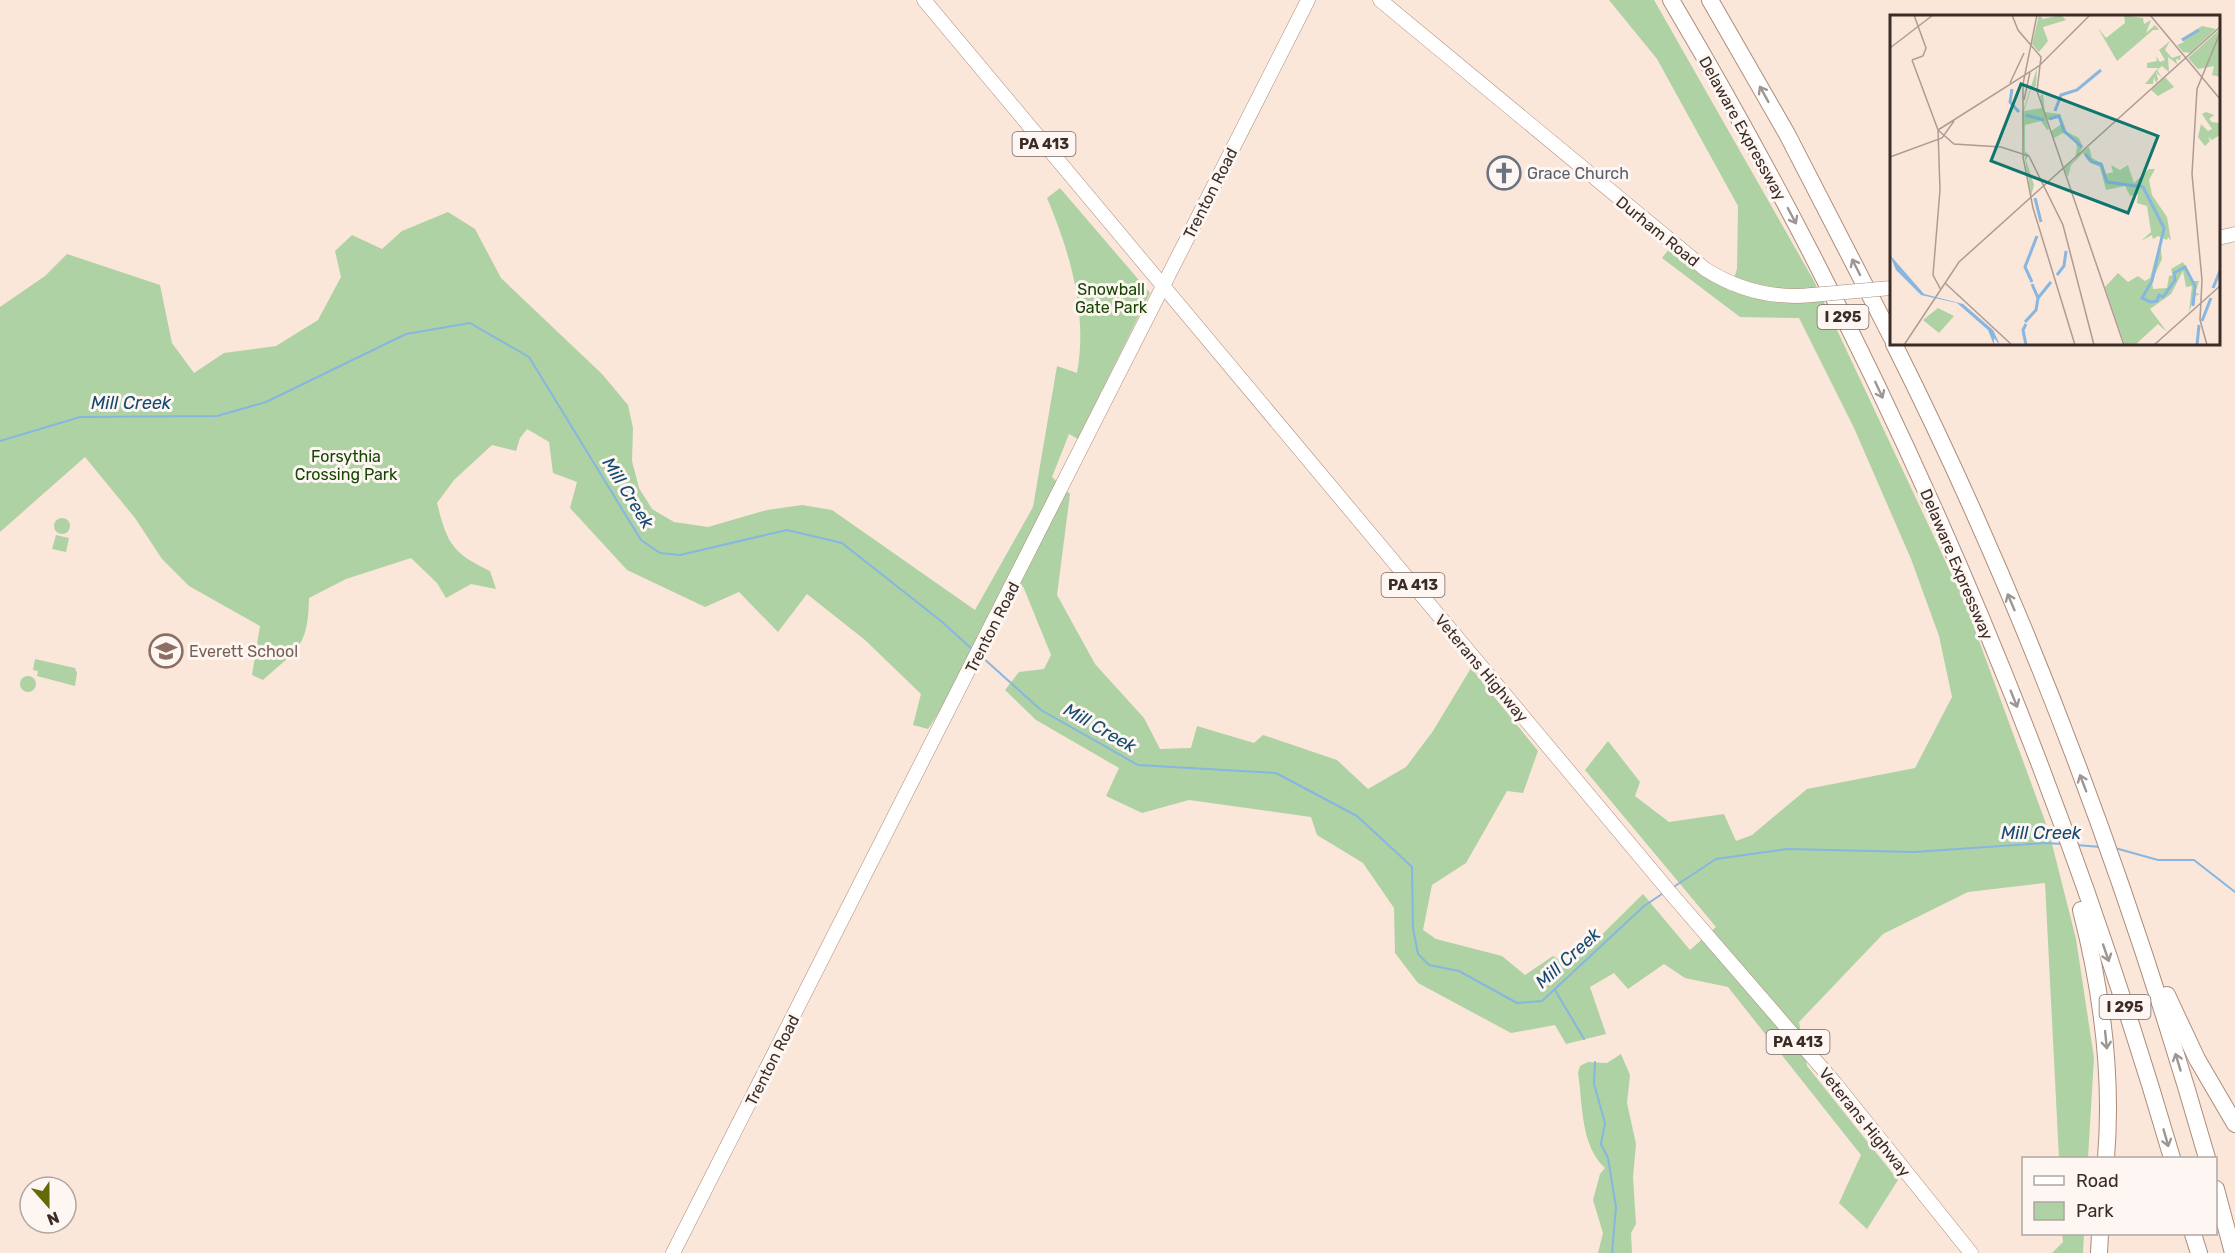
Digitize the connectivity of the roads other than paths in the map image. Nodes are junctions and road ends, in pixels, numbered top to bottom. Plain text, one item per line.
1 (924, 0) edge
2 (1308, 0) edge
3 (1380, 0) edge
4 (1671, 0) edge
5 (1710, 0) edge
6 (2235, 234) edge
7 (2220, 238) edge
8 (1164, 287) junction
9 (1890, 288) edge
10 (1890, 334) edge
11 (1894, 345) edge
12 (2070, 859) junction
13 (2137, 931) junction
14 (2235, 1124) edge
15 (2106, 1157) edge
16 (2172, 1157) edge
17 (2207, 1157) edge
18 (2217, 1193) edge
19 (2100, 1235) edge
20 (2194, 1235) edge
21 (673, 1253) edge
22 (1971, 1253) edge
23 (2099, 1253) edge
24 (2199, 1253) edge
25 (2233, 1253) edge

1 - 8 main road, Veterans Highway / PA 413
2 - 8 main road, Trenton Road
3 - 9 main road, Durham Road, bridge
4 -> 12 highway, Delaware Expressway / I 295
10 -> 5 highway, Delaware Expressway / I 295
6 - 7 main road
8 - 21 main road, Trenton Road
8 - 22 main road, Veterans Highway / PA 413
13 -> 11 highway, Delaware Expressway / I 295
12 -> 15 highway
12 -> 16 highway, I 295
13 - 14 highway
17 -> 13 highway, Delaware Expressway / I 295
18 - 25 highway
19 - 23 highway
20 - 24 highway

